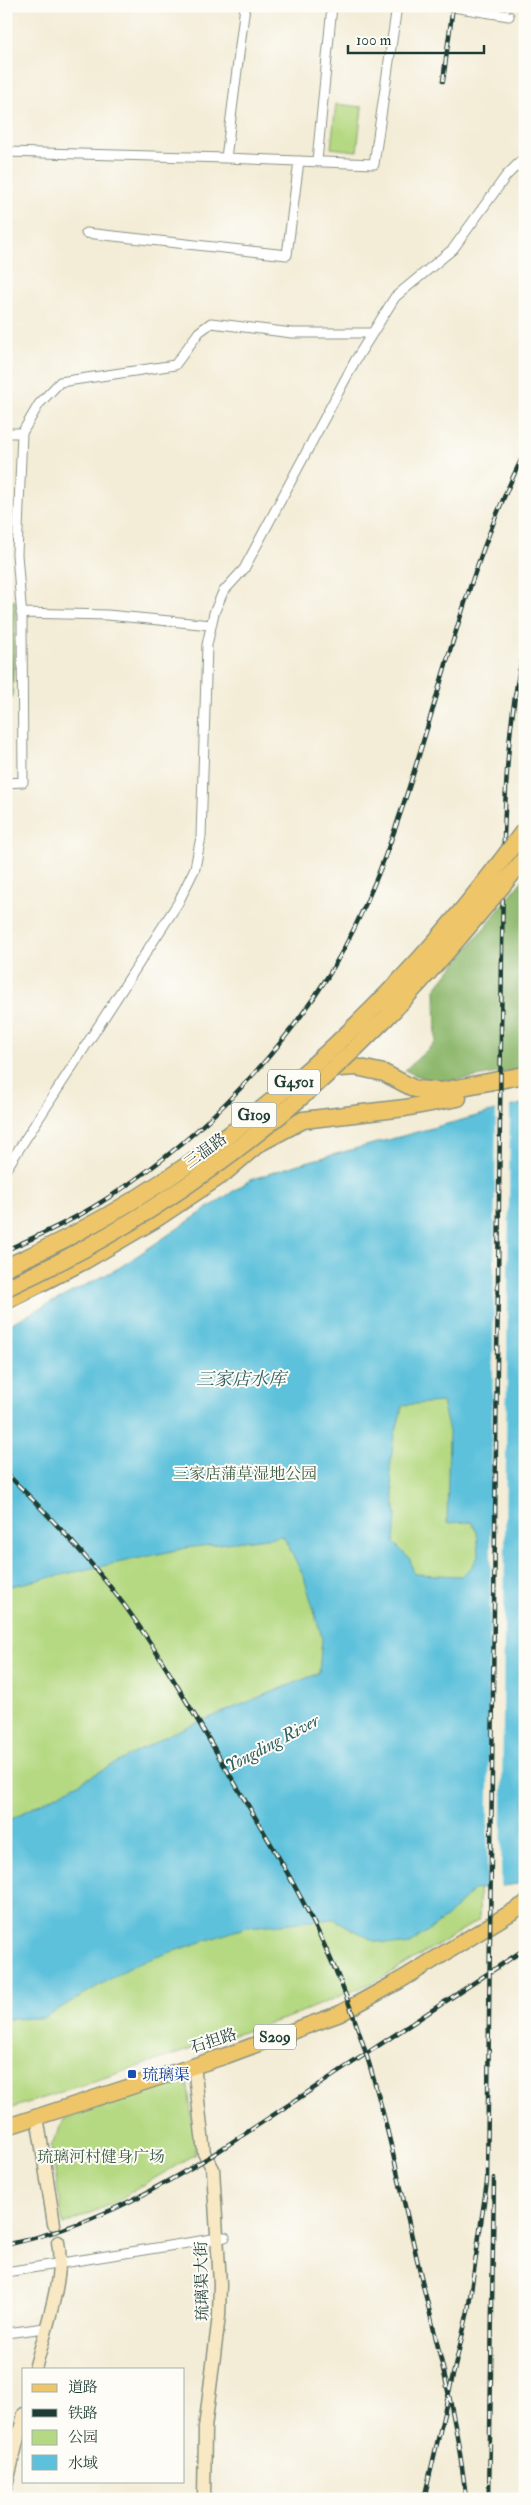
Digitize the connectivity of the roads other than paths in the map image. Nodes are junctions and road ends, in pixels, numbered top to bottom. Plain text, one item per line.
1 (244, 6) edge
2 (332, 6) edge
3 (397, 6) edge
4 (447, 6) edge
5 (509, 16) dead end
6 (6, 152) edge
7 (525, 157) edge
8 (226, 158) junction
9 (299, 161) junction
10 (317, 161) junction
11 (86, 233) dead end
12 (371, 334) junction
13 (6, 433) edge
14 (22, 433) junction
15 (22, 613) junction
16 (211, 625) junction
17 (6, 783) edge
18 (525, 829) edge
19 (525, 858) edge
20 (525, 1075) edge
21 (525, 1083) edge
22 (274, 1100) junction
23 (6, 1169) edge
24 (6, 1268) edge
25 (6, 1288) edge
26 (6, 1302) edge
27 (525, 1904) edge
28 (194, 2065) junction
29 (37, 2116) junction
30 (6, 2127) edge
31 (54, 2224) dead end
32 (221, 2237) junction
33 (58, 2242) dead end
34 (60, 2264) junction
35 (6, 2272) edge
36 (45, 2328) junction
37 (6, 2333) edge
38 (35, 2368) edge
39 (22, 2422) edge
40 (6, 2486) edge
41 (204, 2499) edge

1 - 8 street
2 - 10 street
3 - 10 street
4 - 5 street
6 - 8 street
7 - 12 street
8 - 9 street
9 - 10 street
9 - 11 street
12 - 14 street
12 - 16 street
13 - 14 street
14 - 15 street
15 - 16 street
15 - 17 street
16 - 23 street
18 - 22 highway, G4501, bridge
19 - 25 highway, G4501, bridge
20 - 22 highway, 三温路 / G109
21 - 26 highway, 三温路 / G109
22 - 24 highway, 三温路 / G109, bridge
27 - 28 main road, 石担路 / S209
28 - 29 main road, 石担路 / S209
28 - 32 street, 琉璃渠大街
29 - 30 main road, 石担路 / S209
29 - 31 street
32 - 34 street
32 - 41 street, 琉璃渠大街
33 - 34 street
34 - 35 street
34 - 36 street
36 - 37 street
36 - 38 street
39 - 40 street

